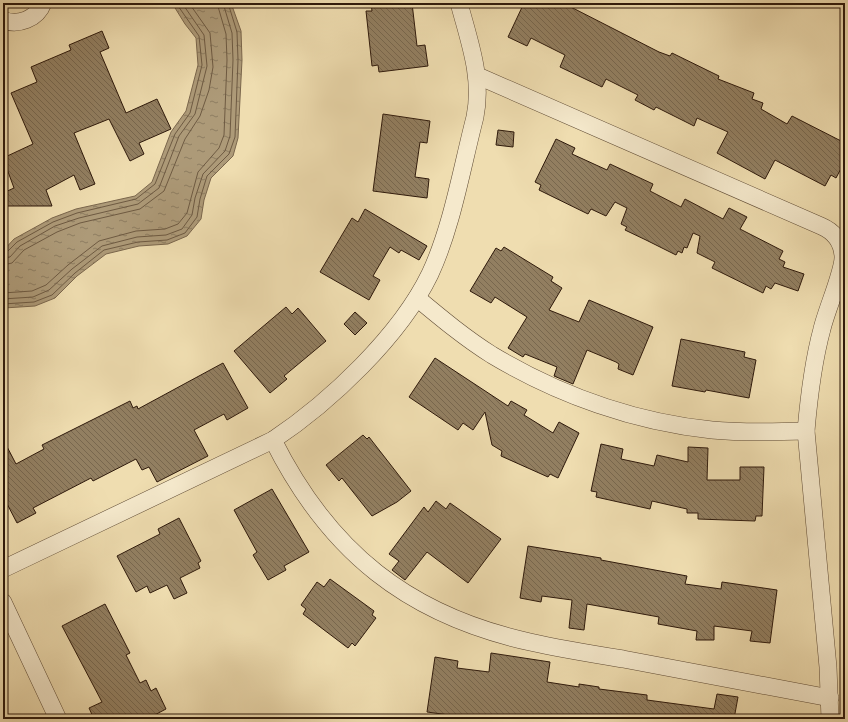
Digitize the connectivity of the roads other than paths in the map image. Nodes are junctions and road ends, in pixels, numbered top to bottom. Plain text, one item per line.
1 (43, 3) edge
2 (459, 3) edge
3 (3, 20) edge
4 (478, 76) junction
5 (417, 298) junction
6 (806, 431) junction
7 (273, 440) junction
8 (3, 569) edge
9 (3, 602) edge
10 (830, 698) junction
11 (58, 719) edge
12 (830, 719) edge

1 - 3 street
2 - 4 street
4 - 5 street
4 - 6 street
5 - 6 street
5 - 7 street
6 - 10 street
7 - 8 street
7 - 10 street
9 - 11 street
10 - 12 street

